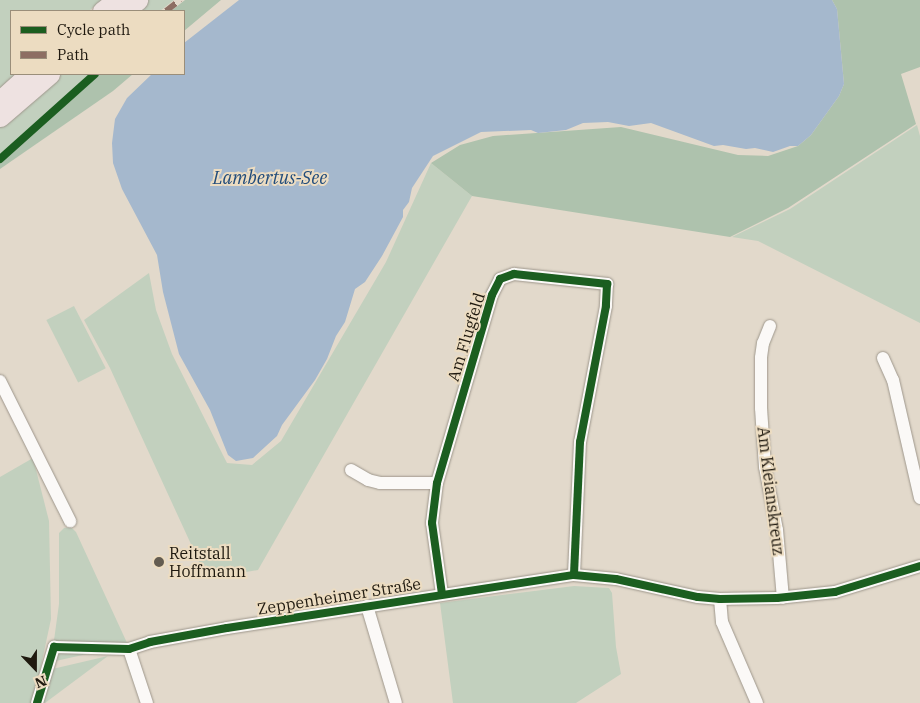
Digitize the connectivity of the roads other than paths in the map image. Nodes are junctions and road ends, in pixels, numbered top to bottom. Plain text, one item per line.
1 (116, 0) edge
2 (138, 0) edge
3 (103, 10) edge
4 (125, 10) edge
5 (28, 75) edge
6 (49, 75) edge
7 (0, 100) edge
8 (0, 118) edge
9 (770, 326) dead end
10 (883, 358) dead end
11 (0, 381) edge
12 (351, 470) dead end
13 (437, 484) junction
14 (920, 498) edge
15 (70, 521) dead end
16 (920, 566) edge
17 (574, 576) junction
18 (442, 594) junction
19 (783, 598) junction
20 (720, 599) junction
21 (367, 606) junction
22 (129, 649) junction
23 (37, 703) edge
24 (147, 703) edge
25 (396, 703) edge
26 (757, 703) edge

1 - 3 highway
2 - 4 highway
5 - 7 highway
6 - 8 highway
9 - 19 street, Am Kleianskreuz
10 - 14 street
11 - 15 street
12 - 13 street
13 - 17 street, Am Flugfeld
13 - 18 street, Am Flugfeld
16 - 19 street, Zeppenheimer Straße
17 - 18 street, Zeppenheimer Straße
17 - 20 street, Zeppenheimer Straße
18 - 21 street, Zeppenheimer Straße
19 - 20 street, Zeppenheimer Straße
20 - 26 street
21 - 22 street, Zeppenheimer Straße
21 - 25 street
22 - 23 street, Zeppenheimer Straße
22 - 24 street

